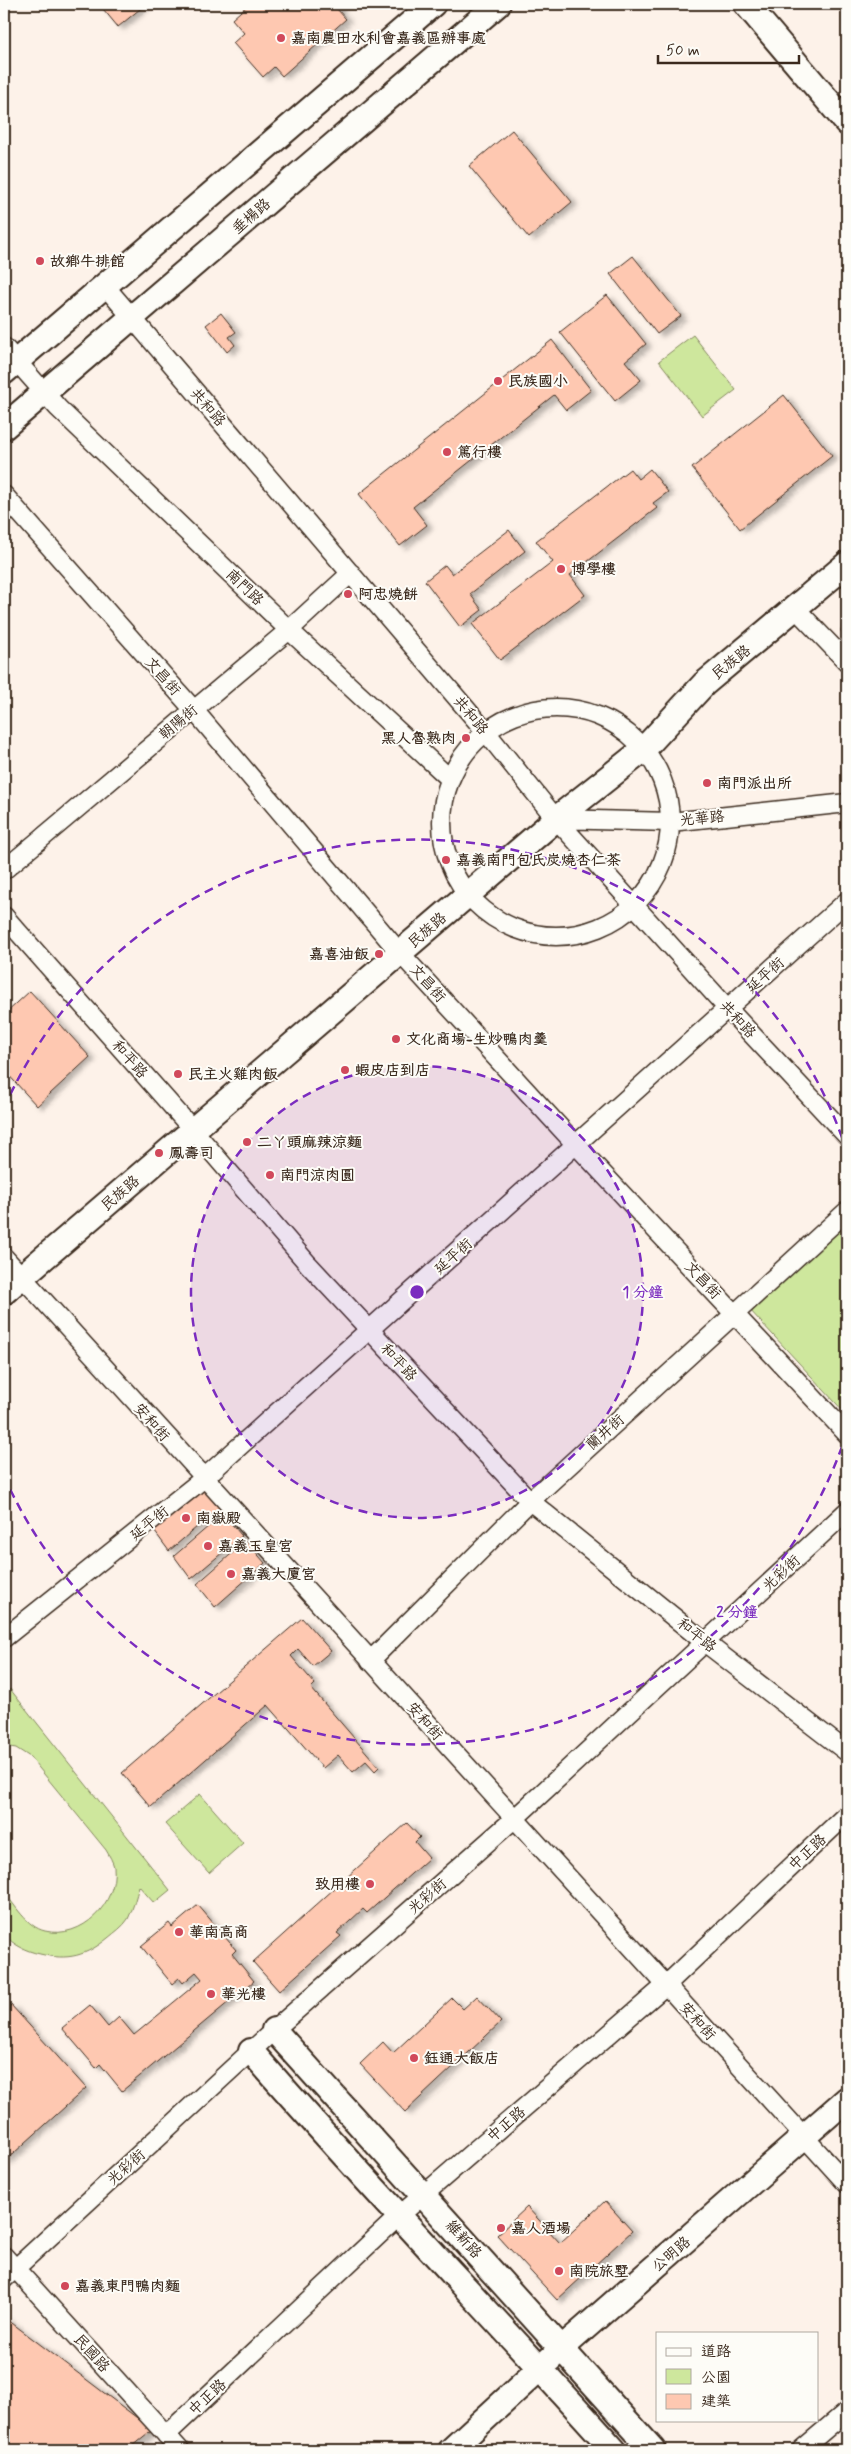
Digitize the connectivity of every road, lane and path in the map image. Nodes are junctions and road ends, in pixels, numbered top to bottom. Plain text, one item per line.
1 (433, 4) edge
2 (498, 4) edge
3 (746, 4) edge
4 (847, 123) edge
5 (105, 286) junction
6 (131, 318) junction
7 (8, 360) edge
8 (44, 393) junction
9 (4, 427) edge
10 (4, 494) edge
11 (847, 564) edge
12 (350, 574) junction
13 (796, 609) junction
14 (289, 630) junction
15 (847, 662) edge
16 (193, 709) junction
17 (486, 732) junction
18 (643, 750) junction
19 (449, 778) junction
20 (847, 803) edge
21 (556, 819) junction
22 (671, 822) junction
23 (4, 870) edge
24 (468, 894) junction
25 (847, 901) edge
26 (635, 905) junction
27 (4, 916) edge
28 (400, 953) junction
29 (728, 1009) junction
30 (193, 1130) junction
31 (847, 1136) edge
32 (577, 1146) junction
33 (847, 1211) edge
34 (4, 1258) edge
35 (22, 1276) junction
36 (4, 1292) edge
37 (735, 1314) junction
38 (370, 1330) junction
39 (847, 1434) edge
40 (204, 1479) junction
41 (530, 1501) junction
42 (847, 1511) edge
43 (4, 1638) edge
44 (707, 1644) junction
45 (370, 1661) junction
46 (847, 1752) edge
47 (847, 1814) edge
48 (514, 1819) junction
49 (666, 1985) junction
50 (274, 2030) junction
51 (251, 2051) junction
52 (847, 2099) edge
53 (805, 2138) junction
54 (847, 2184) edge
55 (424, 2194) junction
56 (398, 2216) junction
57 (8, 2268) edge
58 (562, 2348) junction
59 (540, 2368) junction
60 (847, 2411) edge
61 (166, 2435) junction
62 (180, 2450) edge
63 (451, 2450) edge
64 (614, 2450) edge
65 (653, 2450) edge
66 (801, 2450) edge

1 - 5 street
2 - 6 street, 垂楊路
3 - 4 street
5 - 6 street, 共和路
5 - 7 street
6 - 8 street, 垂楊路
6 - 12 street, 共和路
7 - 8 street, 南門路
8 - 9 street, 垂楊路
8 - 14 street, 南門路
10 - 16 street, 文昌街
11 - 13 street, 民族路
12 - 14 street, 朝陽街
12 - 17 street, 共和路
13 - 15 street
13 - 18 street, 民族路
14 - 16 street, 朝陽街
14 - 19 street, 南門路
16 - 23 street, 朝陽街
16 - 28 street, 文昌街
17 - 18 street
17 - 19 street
17 - 21 street, 共和路
18 - 21 street, 民族路
18 - 22 street
19 - 24 street
20 - 22 street, 光華路
21 - 22 street, 光華路
21 - 24 street, 民族路
21 - 26 street, 共和路
22 - 26 street
24 - 26 street
24 - 28 street, 民族路
25 - 29 street, 延平街
26 - 29 street, 共和路
27 - 30 street, 和平路
28 - 30 street, 民族路
28 - 32 street, 文昌街
29 - 31 street, 共和路
29 - 32 street, 延平街
30 - 35 street, 民族路
30 - 38 street, 和平路
32 - 37 street, 文昌街
32 - 38 street, 延平街
33 - 37 street, 蘭井街
34 - 35 street, 安和街
35 - 36 street, 民族路
35 - 40 street, 安和街
37 - 39 street, 文昌街
37 - 41 street, 蘭井街
38 - 40 street, 延平街
38 - 41 street, 和平路
40 - 43 street, 延平街
40 - 45 street, 安和街
41 - 44 street, 和平路
41 - 45 street, 蘭井街
42 - 44 street, 光彩街
44 - 46 street, 和平路
44 - 48 street, 光彩街
45 - 48 street, 安和街
47 - 49 street, 中正路
48 - 49 street, 安和街
48 - 50 street, 光彩街
49 - 53 street, 安和街
49 - 55 street, 中正路
50 - 51 street, 光彩街
50 - 55 street, 維新路
51 - 56 street
51 - 57 street, 光彩街
52 - 53 street, 公明路
53 - 54 street, 安和街
53 - 58 street, 公明路
55 - 56 street, 中正路
55 - 58 street, 維新路
56 - 59 street
56 - 61 street, 中正路
57 - 61 street, 民國路
58 - 59 street, 公明路
58 - 65 street, 維新路
59 - 63 street, 公明路
59 - 64 street
60 - 66 street
61 - 62 street, 民國路

